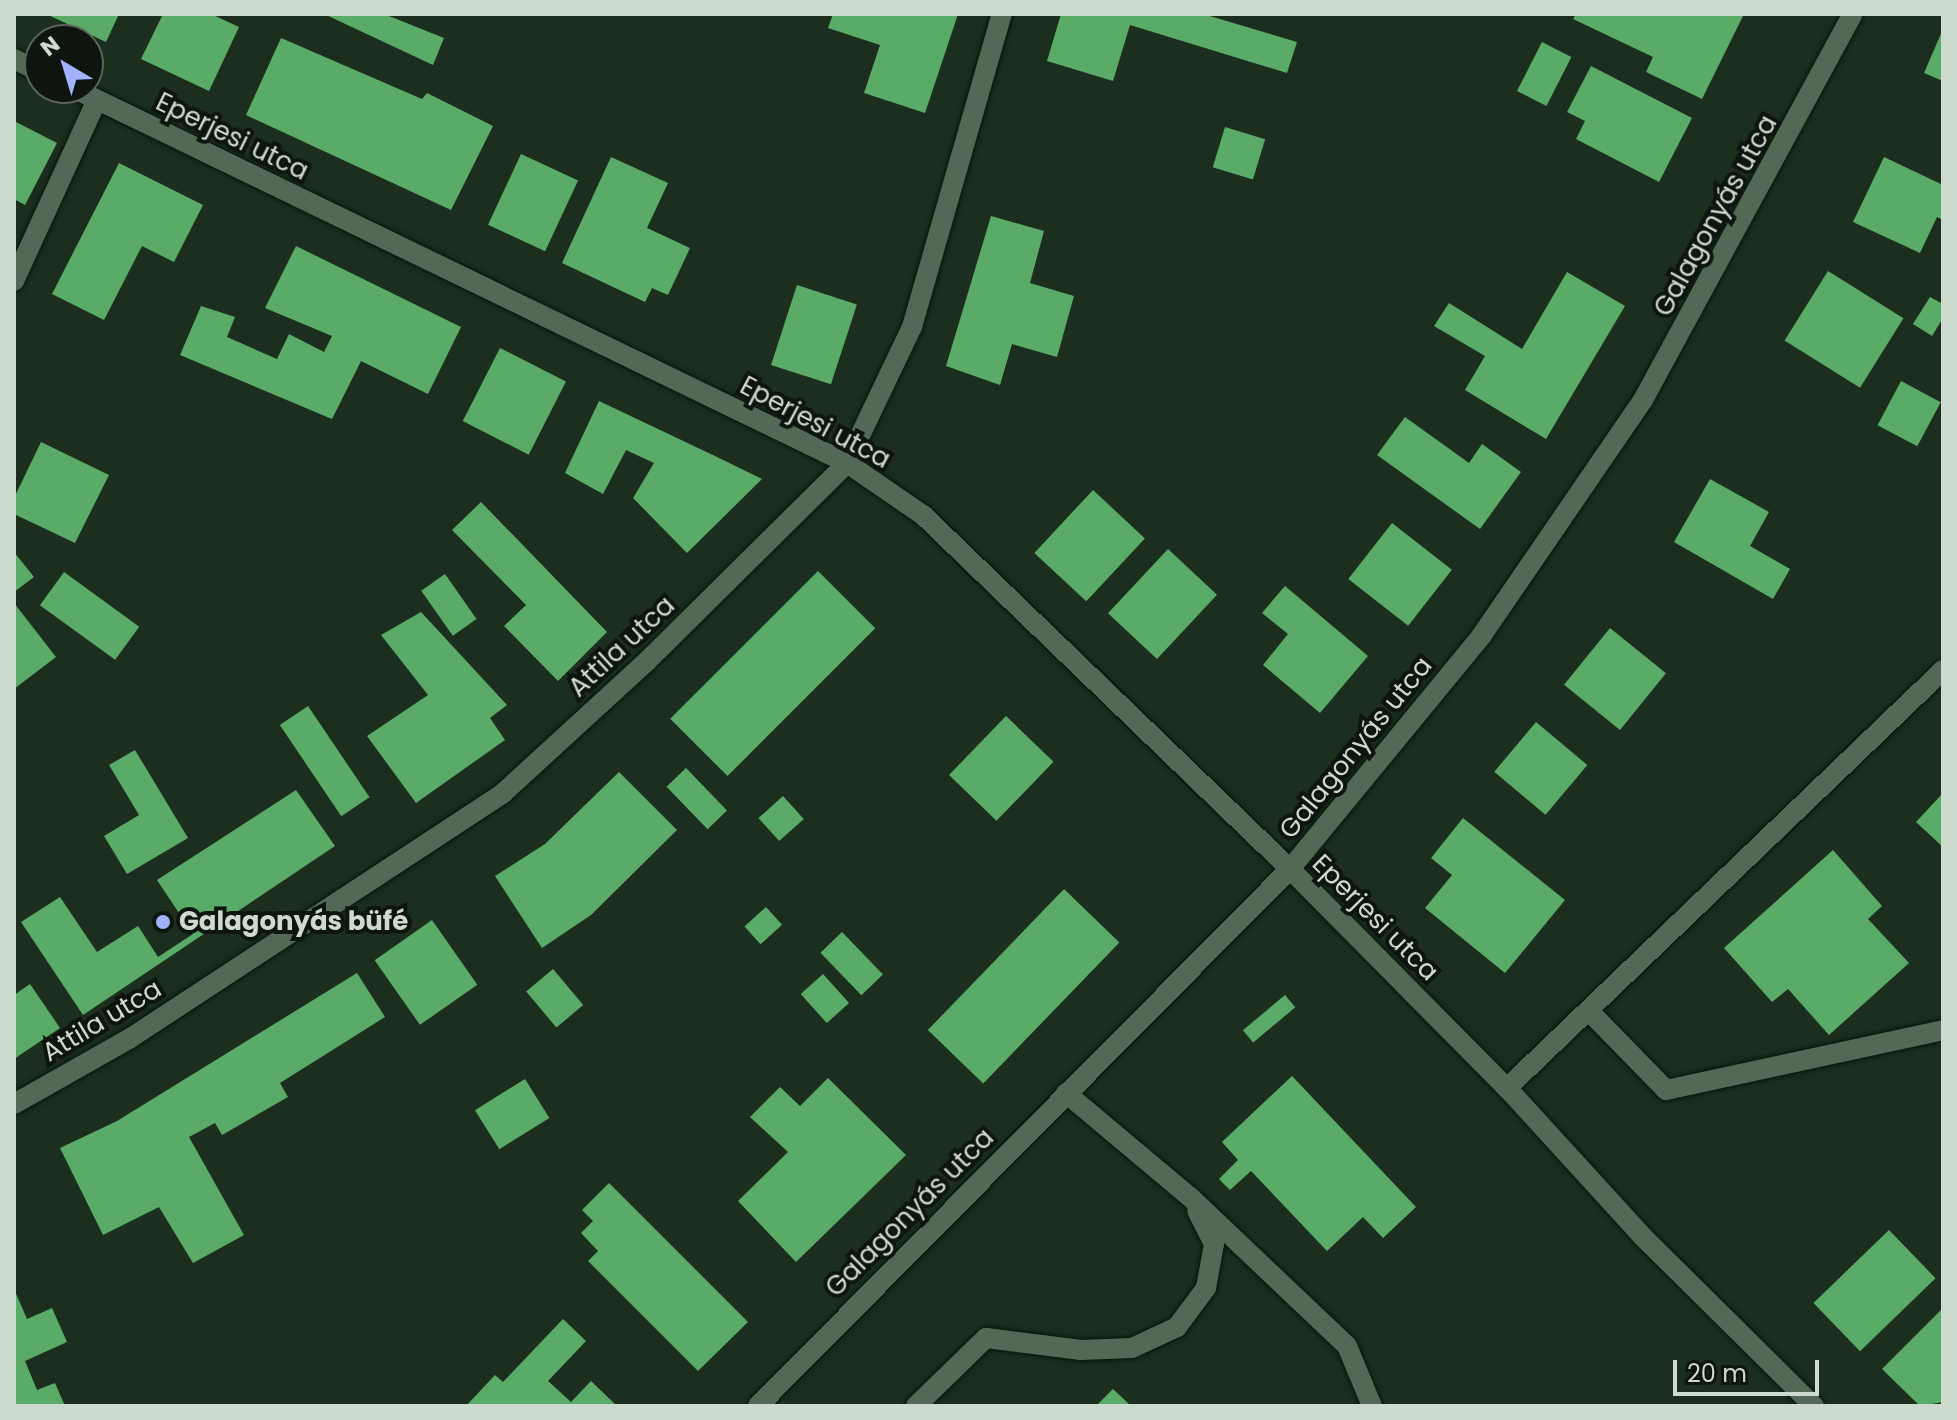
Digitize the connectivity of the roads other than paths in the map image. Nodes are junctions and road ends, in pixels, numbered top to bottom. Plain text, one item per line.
1 (1002, 14) edge
2 (1853, 14) edge
3 (104, 103) edge
4 (95, 104) edge
5 (14, 281) edge
6 (847, 463) junction
7 (1943, 670) edge
8 (1290, 869) junction
9 (1589, 1011) junction
10 (1943, 1030) edge
11 (1507, 1088) junction
12 (1066, 1093) junction
13 (14, 1104) edge
14 (1190, 1197) junction
15 (758, 1406) edge
16 (916, 1406) edge
17 (1372, 1406) edge
18 (1814, 1406) edge

1 - 6 street, Attila utca
2 - 8 street, Galagonyás utca
3 - 6 street, Eperjesi utca
4 - 5 street
6 - 8 street, Eperjesi utca
6 - 13 street, Attila utca
7 - 9 street
8 - 11 street, Eperjesi utca
8 - 12 street, Galagonyás utca
9 - 10 street
9 - 11 street
11 - 18 street, Eperjesi utca
12 - 14 street
12 - 15 street, Galagonyás utca
14 - 16 street
14 - 17 street

